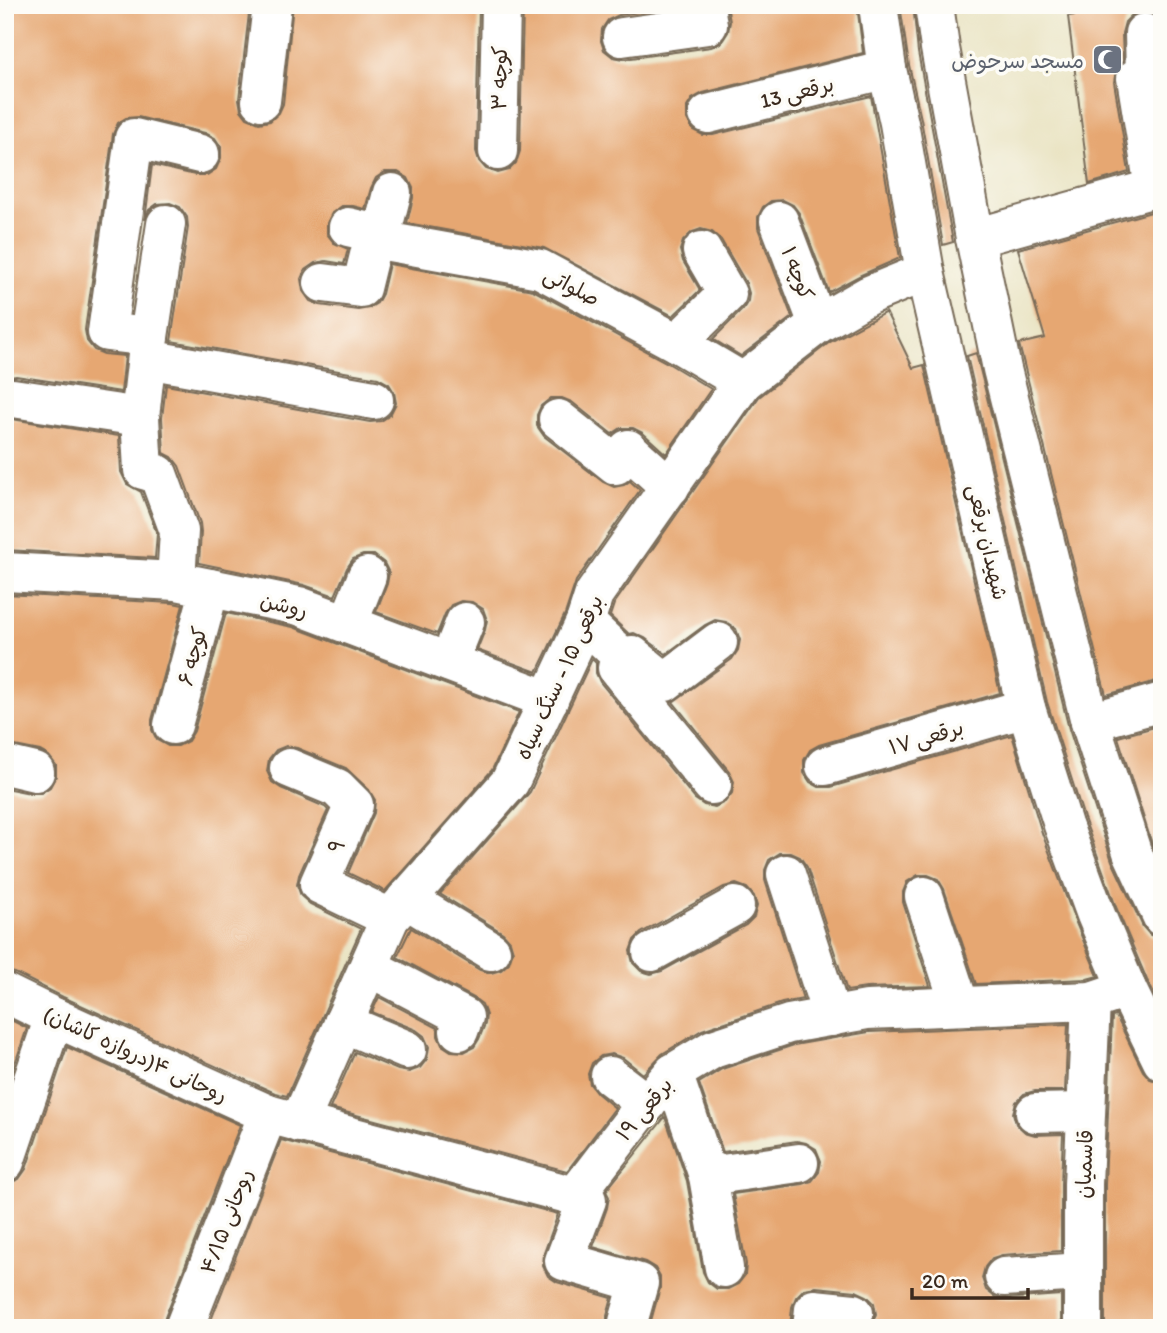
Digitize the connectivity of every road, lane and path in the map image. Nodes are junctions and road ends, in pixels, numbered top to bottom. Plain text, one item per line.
1 (272, 5) edge
2 (501, 5) edge
3 (705, 5) edge
4 (878, 5) edge
5 (934, 5) edge
6 (1144, 33) dead end
7 (622, 37) dead end
8 (887, 69) junction
9 (261, 101) dead end
10 (708, 114) dead end
11 (498, 151) dead end
12 (200, 154) dead end
13 (1158, 187) edge
14 (392, 193) dead end
15 (779, 221) dead end
16 (166, 224) dead end
17 (367, 235) junction
18 (975, 238) junction
19 (702, 251) dead end
20 (925, 272) junction
21 (323, 283) dead end
22 (818, 324) junction
23 (677, 343) junction
24 (148, 348) junction
25 (743, 382) junction
26 (13, 398) dead end
27 (374, 400) dead end
28 (140, 417) junction
29 (558, 419) dead end
30 (670, 487) junction
31 (5, 572) edge
32 (367, 576) dead end
33 (193, 584) junction
34 (465, 622) dead end
35 (585, 622) junction
36 (348, 624) junction
37 (718, 642) dead end
38 (625, 660) junction
39 (449, 662) junction
40 (549, 700) junction
41 (1162, 702) edge
42 (1026, 708) junction
43 (1090, 722) junction
44 (173, 725) dead end
45 (825, 766) dead end
46 (289, 768) dead end
47 (712, 785) dead end
48 (786, 874) dead end
49 (735, 906) dead end
50 (398, 908) junction
51 (938, 911) dead end
52 (1162, 917) edge
53 (491, 951) dead end
54 (652, 952) dead end
55 (369, 967) junction
56 (1127, 989) junction
57 (5, 993) edge
58 (1091, 1001) junction
59 (960, 1006) junction
60 (54, 1017) junction
61 (832, 1017) junction
62 (343, 1023) junction
63 (459, 1031) dead end
64 (407, 1050) dead end
65 (1162, 1061) edge
66 (673, 1073) junction
67 (610, 1076) dead end
68 (647, 1104) junction
69 (1085, 1112) junction
70 (1035, 1113) dead end
71 (284, 1118) junction
72 (5, 1162) edge
73 (799, 1163) dead end
74 (708, 1176) junction
75 (575, 1196) junction
76 (724, 1268) dead end
77 (1083, 1272) junction
78 (1004, 1277) dead end
79 (854, 1312) dead end
80 (628, 1322) dead end
81 (184, 1328) edge
82 (812, 1328) edge
83 (1083, 1328) edge

1 - 9 street
2 - 11 street, کوچه ۳
3 - 7 street
4 - 8 street, شهیدان برقعی
5 - 18 street
6 - 13 street
8 - 10 street, برقعی 13
8 - 20 street, شهیدان برقعی
12 - 24 street
13 - 18 street
14 - 17 street
15 - 22 street, کوچه ۱
16 - 24 street
17 - 21 street
17 - 23 street, صلواتی
18 - 43 street
19 - 23 street
20 - 22 street, برقعی ۱۵ - سنگ سیاه
20 - 42 street, شهیدان برقعی
22 - 25 street, برقعی ۱۵ - سنگ سیاه
23 - 25 street, صلواتی
24 - 27 street
24 - 28 street
25 - 30 street, برقعی ۱۵ - سنگ سیاه
26 - 28 street
28 - 33 street, کوچه ۶
29 - 30 street
30 - 35 street, برقعی ۱۵ - سنگ سیاه
31 - 33 street, روشن
32 - 36 street
33 - 36 street, روشن
33 - 44 street, کوچه ۶
34 - 39 street
35 - 38 street
35 - 40 street, برقعی ۱۵ - سنگ سیاه
36 - 39 street, روشن
37 - 38 street
38 - 47 street
39 - 40 street, روشن
40 - 50 street, برقعی ۱۵ - سنگ سیاه
41 - 43 street
42 - 45 street, برقعی ۱۷
42 - 56 street, شهیدان برقعی
43 - 52 street
46 - 50 street, ۹
48 - 61 street
49 - 54 street
50 - 53 street
50 - 55 street, برقعی ۱۵ - سنگ سیاه
51 - 59 street
55 - 62 street, برقعی ۱۵ - سنگ سیاه
55 - 63 street
56 - 58 street, برقعی ۱۹
56 - 65 street, شهیدان برقعی
57 - 60 street, روحانی ۴(دروازه کاشان)
58 - 59 street, برقعی ۱۹
58 - 69 street, قاسمیان
59 - 61 street, برقعی ۱۹
60 - 71 street, روحانی ۴(دروازه کاشان)
60 - 72 street
61 - 66 street, برقعی ۱۹
62 - 64 street
62 - 71 street, برقعی ۱۵ - سنگ سیاه
66 - 68 street, برقعی ۱۹
66 - 74 street
67 - 68 street
68 - 75 street, برقعی ۱۹
69 - 70 street
69 - 77 street, قاسمیان
71 - 75 street
71 - 81 street, روحانی ۴/۱۵
73 - 74 street
74 - 76 street
75 - 80 street
77 - 78 street
77 - 83 street, قاسمیان
79 - 82 street

